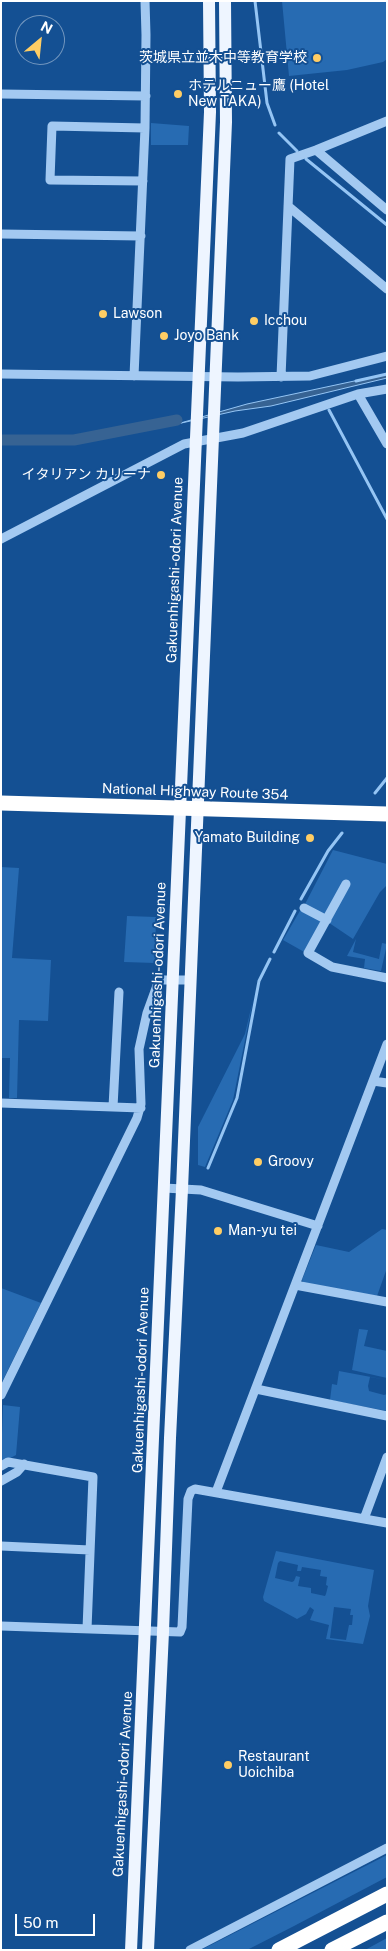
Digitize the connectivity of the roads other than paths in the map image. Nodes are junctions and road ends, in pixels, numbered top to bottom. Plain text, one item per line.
1 (145, 1) edge
2 (209, 1) edge
3 (225, 1) edge
4 (1, 94) edge
5 (146, 96) junction
6 (387, 121) edge
7 (145, 128) junction
8 (316, 150) junction
9 (143, 181) junction
10 (288, 206) junction
11 (387, 210) edge
12 (1, 234) edge
13 (141, 236) junction
14 (387, 289) edge
15 (387, 356) edge
16 (1, 374) edge
17 (134, 376) junction
18 (199, 376) junction
19 (215, 376) junction
20 (281, 377) junction
21 (387, 389) edge
22 (358, 394) junction
23 (212, 438) junction
24 (196, 441) junction
25 (387, 444) edge
26 (1, 539) edge
27 (1, 803) edge
28 (180, 807) junction
29 (197, 807) junction
30 (387, 814) edge
31 (346, 884) dead end
32 (304, 908) dead end
33 (327, 920) junction
34 (387, 978) edge
35 (173, 980) junction
36 (190, 980) junction
37 (118, 992) dead end
38 (387, 1044) edge
39 (373, 1081) junction
40 (387, 1083) edge
41 (1, 1103) edge
42 (113, 1107) junction
43 (141, 1108) junction
44 (164, 1188) junction
45 (182, 1189) junction
46 (318, 1226) junction
47 (296, 1286) junction
48 (387, 1302) edge
49 (256, 1389) junction
50 (1, 1395) edge
51 (387, 1416) edge
52 (387, 1457) edge
53 (24, 1464) junction
54 (1, 1466) edge
55 (1, 1481) edge
56 (216, 1492) junction
57 (364, 1519) junction
58 (387, 1523) edge
59 (1, 1546) edge
60 (90, 1550) junction
61 (1, 1626) edge
62 (86, 1629) junction
63 (146, 1630) junction
64 (163, 1632) junction
65 (137, 1787) junction
66 (155, 1788) junction
67 (387, 1848) edge
68 (387, 1894) edge
69 (387, 1922) edge
70 (131, 1950) edge
71 (148, 1950) edge
72 (190, 1950) edge
73 (279, 1950) edge
74 (332, 1950) edge

1 - 5 street
2 - 18 main road, Gakuenhigashi-odori Avenue
3 - 19 main road
4 - 5 street
5 - 7 street
6 - 8 street
7 - 9 street
7 - 9 street
8 - 10 street
8 - 11 street
9 - 13 street
10 - 14 street
10 - 20 street
12 - 13 street
13 - 17 street
15 - 20 street
16 - 17 street
17 - 18 street
18 - 19 street
18 - 24 main road, Gakuenhigashi-odori Avenue
19 - 20 street
19 - 23 main road
21 - 22 street
22 - 23 street
22 - 25 street
23 - 24 street
23 - 29 main road
24 - 26 street
24 - 28 main road, Gakuenhigashi-odori Avenue
27 - 28 highway, National Highway Route 354
28 - 29 highway, National Highway Route 354
28 - 35 main road, Gakuenhigashi-odori Avenue
29 - 30 highway, National Highway Route 354
29 - 36 main road
31 - 33 street
32 - 33 street
33 - 34 street
35 - 36 street
35 - 43 street
35 - 44 main road, Gakuenhigashi-odori Avenue
36 - 45 main road
37 - 42 street
38 - 39 street
39 - 40 street
39 - 46 street
41 - 42 street
42 - 43 street
43 - 50 street
44 - 45 street
44 - 63 main road, Gakuenhigashi-odori Avenue
45 - 46 street
45 - 64 main road
46 - 47 street
47 - 48 street
47 - 49 street
49 - 51 street
49 - 56 street
52 - 57 street
53 - 54 street
53 - 55 street
53 - 60 street
56 - 57 street
56 - 64 street
57 - 58 street
59 - 60 street
60 - 62 street
61 - 62 street
62 - 63 street
63 - 64 street
63 - 65 main road, Gakuenhigashi-odori Avenue
64 - 66 main road
65 - 66 street
65 - 70 main road, Gakuenhigashi-odori Avenue
66 - 71 main road
67 - 72 street
68 - 73 highway
69 - 74 highway

